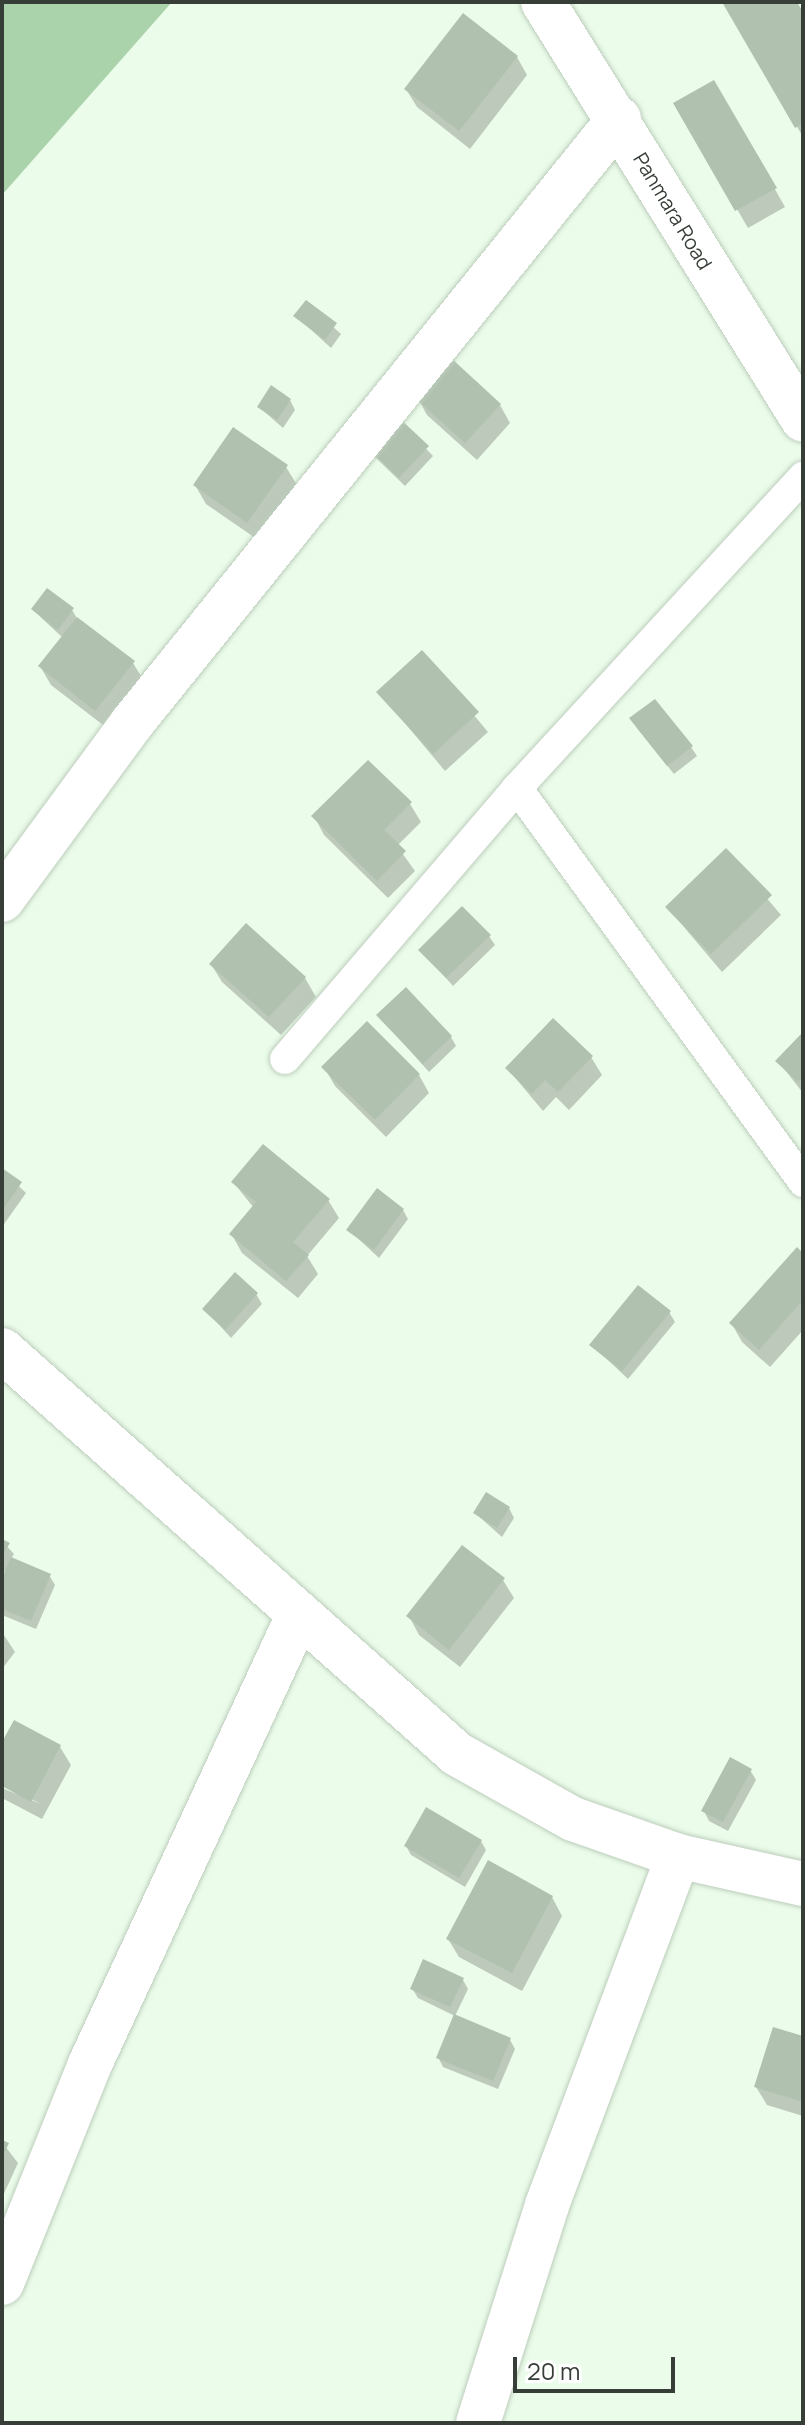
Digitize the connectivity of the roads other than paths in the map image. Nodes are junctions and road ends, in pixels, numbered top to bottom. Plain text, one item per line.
1 (543, 2) edge
2 (619, 119) junction
3 (803, 420) edge
4 (803, 477) edge
5 (517, 788) junction
6 (2, 900) edge
7 (285, 1059) dead end
8 (803, 1182) edge
9 (2, 1350) edge
10 (299, 1614) junction
11 (678, 1856) junction
12 (803, 1884) edge
13 (2, 2283) edge
14 (478, 2423) edge

1 - 2 street, Panmara Road
2 - 3 street, Panmara Road
2 - 6 street
4 - 5 lane
5 - 7 lane
5 - 8 lane
9 - 10 street
10 - 11 street
10 - 13 street
11 - 12 street
11 - 14 street

